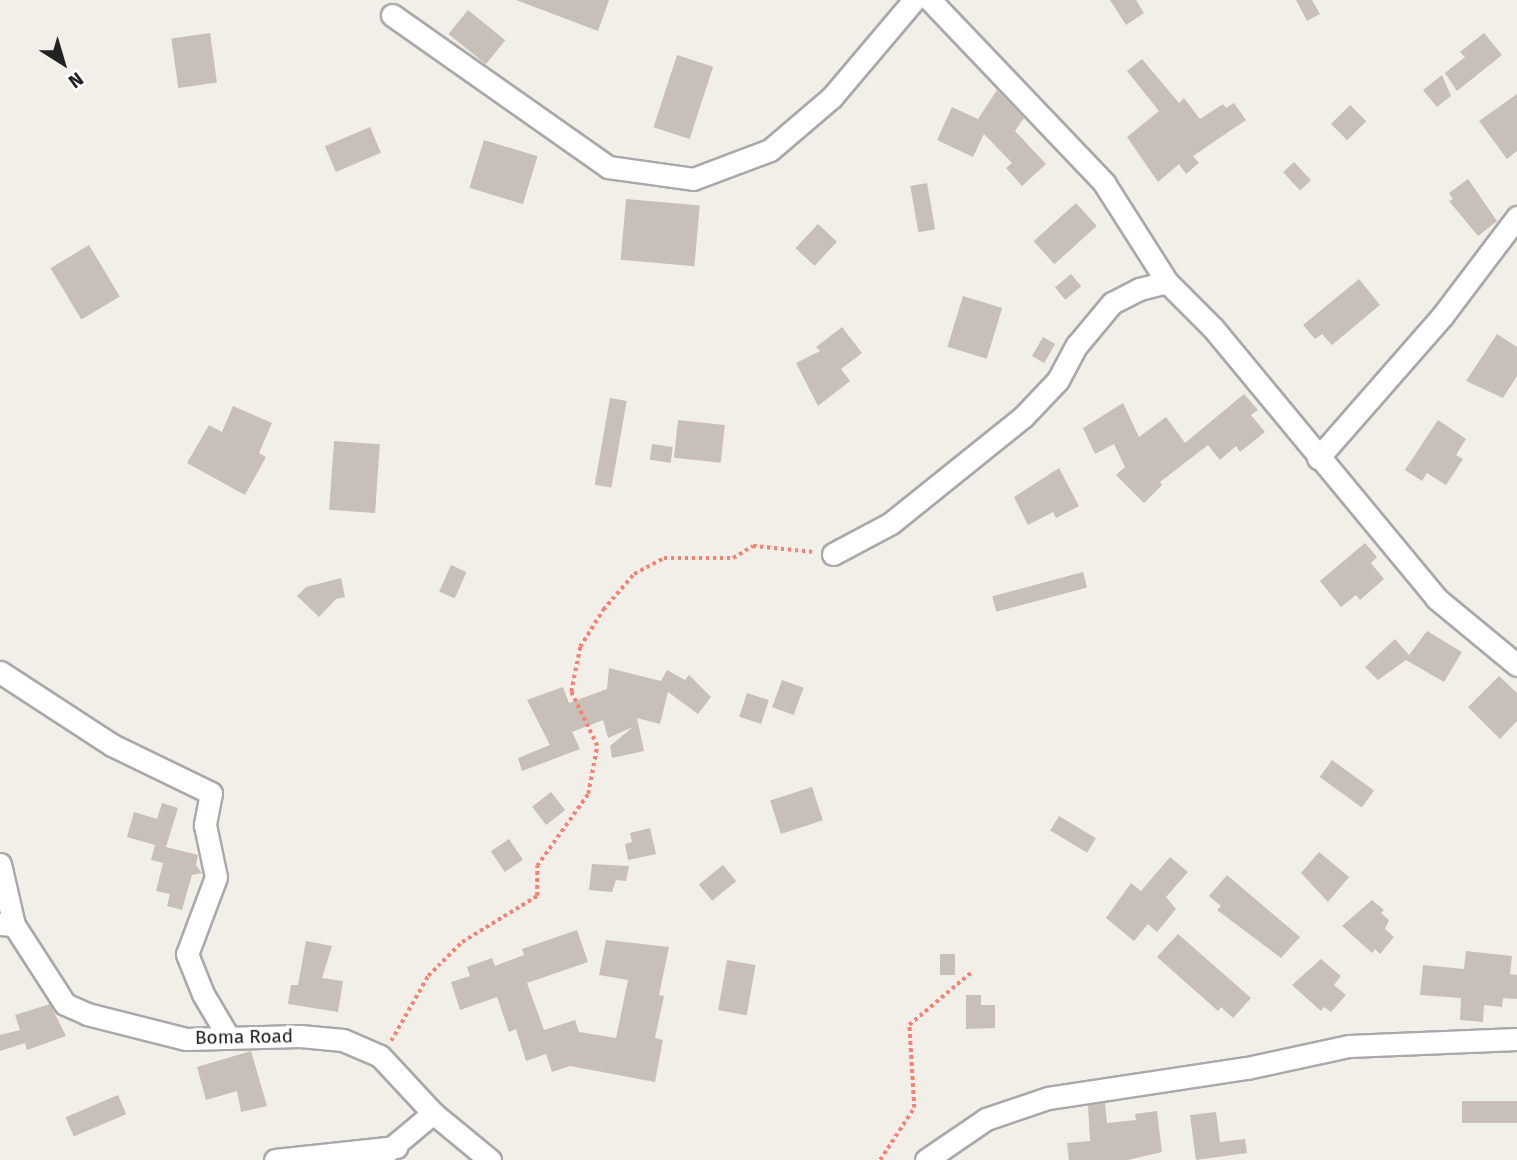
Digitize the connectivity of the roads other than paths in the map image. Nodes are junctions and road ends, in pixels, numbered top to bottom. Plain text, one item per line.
1 (914, 0) edge
2 (930, 0) edge
3 (392, 15) dead end
4 (1517, 217) edge
5 (1167, 282) junction
6 (1318, 458) junction
7 (833, 554) road end
8 (1517, 665) edge
9 (0, 672) edge
10 (0, 864) edge
11 (7, 925) edge
12 (229, 1038) junction
13 (1517, 1039) edge
14 (433, 1113) junction
15 (396, 1147) junction
16 (275, 1160) edge
17 (375, 1160) edge
18 (490, 1160) edge
19 (926, 1160) edge

1 - 3 street
2 - 5 street
4 - 6 street
5 - 6 street
5 - 7 street
6 - 8 street
9 - 12 street
10 - 11 street, Boma Road
11 - 12 street, Boma Road
12 - 14 street, Boma Road
13 - 19 street
14 - 15 street
14 - 18 street, Boma Road
15 - 16 street
15 - 17 street

